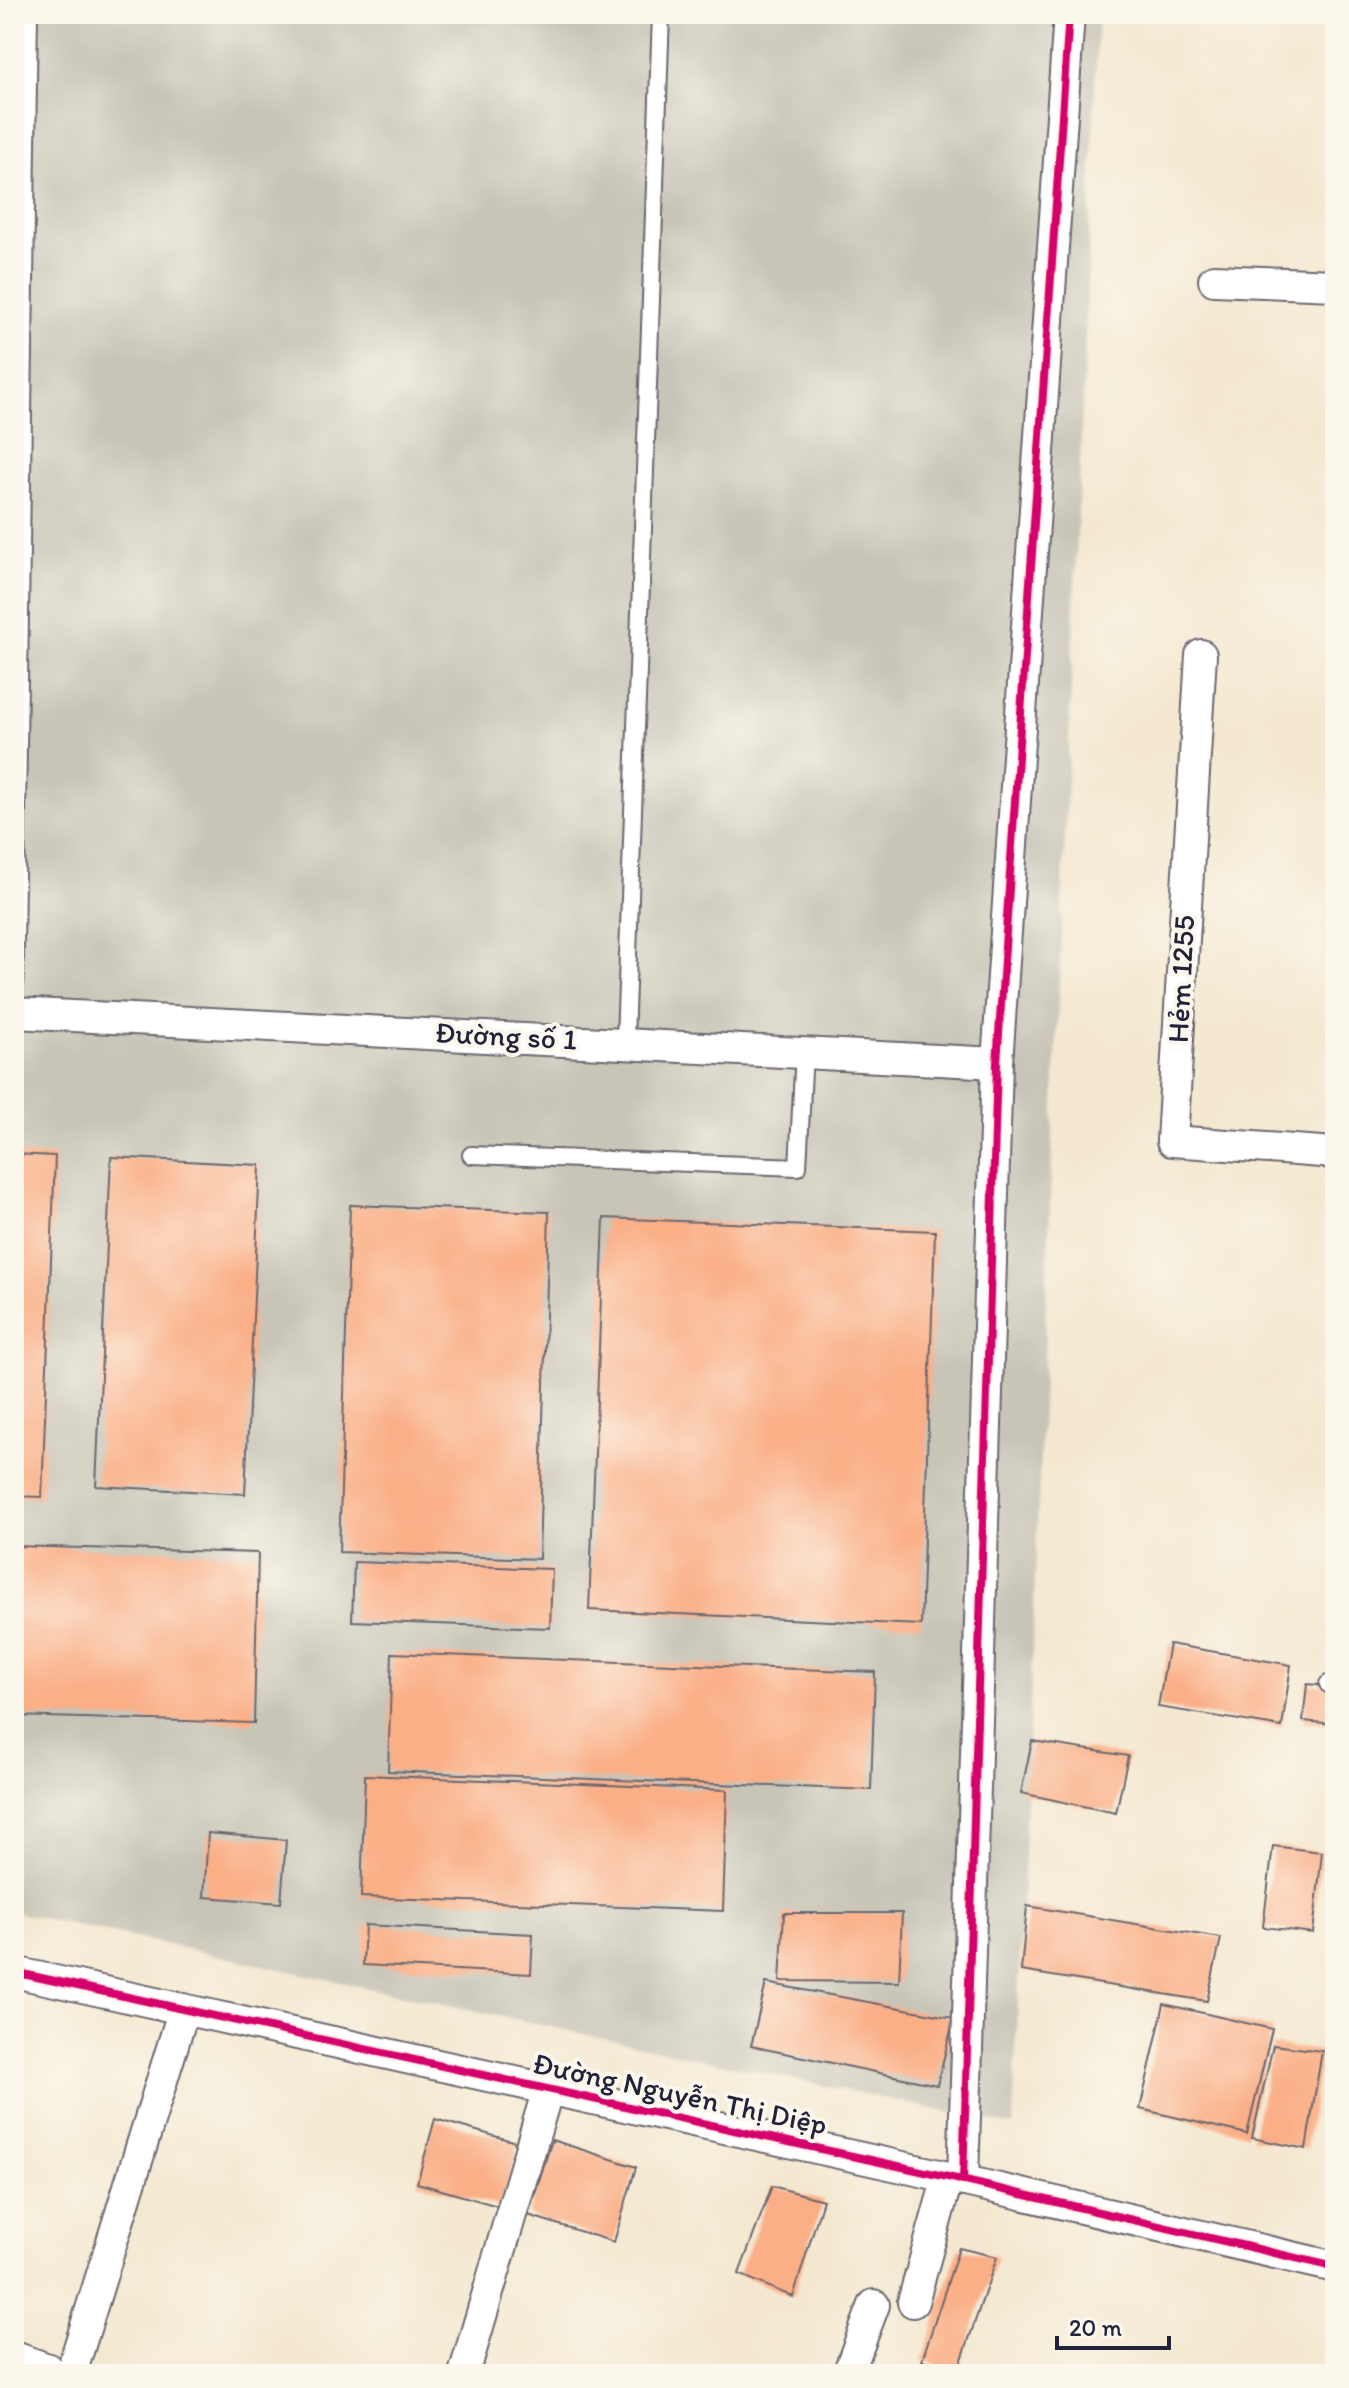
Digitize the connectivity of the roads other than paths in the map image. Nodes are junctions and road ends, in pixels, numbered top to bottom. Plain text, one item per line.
1 (29, 14) edge
2 (661, 14) edge
3 (1069, 14) edge
4 (1214, 280) dead end
5 (1335, 285) edge
6 (1201, 655) dead end
7 (14, 1013) edge
8 (625, 1041) junction
9 (804, 1051) junction
10 (997, 1063) junction
11 (1335, 1153) edge
12 (471, 1155) dead end
13 (14, 1972) edge
14 (184, 2009) junction
15 (548, 2089) junction
16 (956, 2179) junction
17 (1335, 2267) edge
18 (913, 2302) dead end
19 (874, 2305) dead end
20 (14, 2357) edge
21 (57, 2373) edge
22 (464, 2374) edge
23 (848, 2374) edge

1 - 7 lane
2 - 8 lane
3 - 10 street
4 - 5 street
6 - 11 street, Hẻm 1255
7 - 8 street, Đường số 1
8 - 9 street, Đường số 1
9 - 10 street, Đường số 1
9 - 12 lane
10 - 16 street
13 - 14 street, Đường Nguyễn Thị Diệp
14 - 15 street, Đường Nguyễn Thị Diệp
14 - 21 street
15 - 16 street, Đường Nguyễn Thị Diệp
15 - 22 street
16 - 17 street, Đường Nguyễn Thị Diệp
16 - 18 street
19 - 23 street
20 - 21 street

